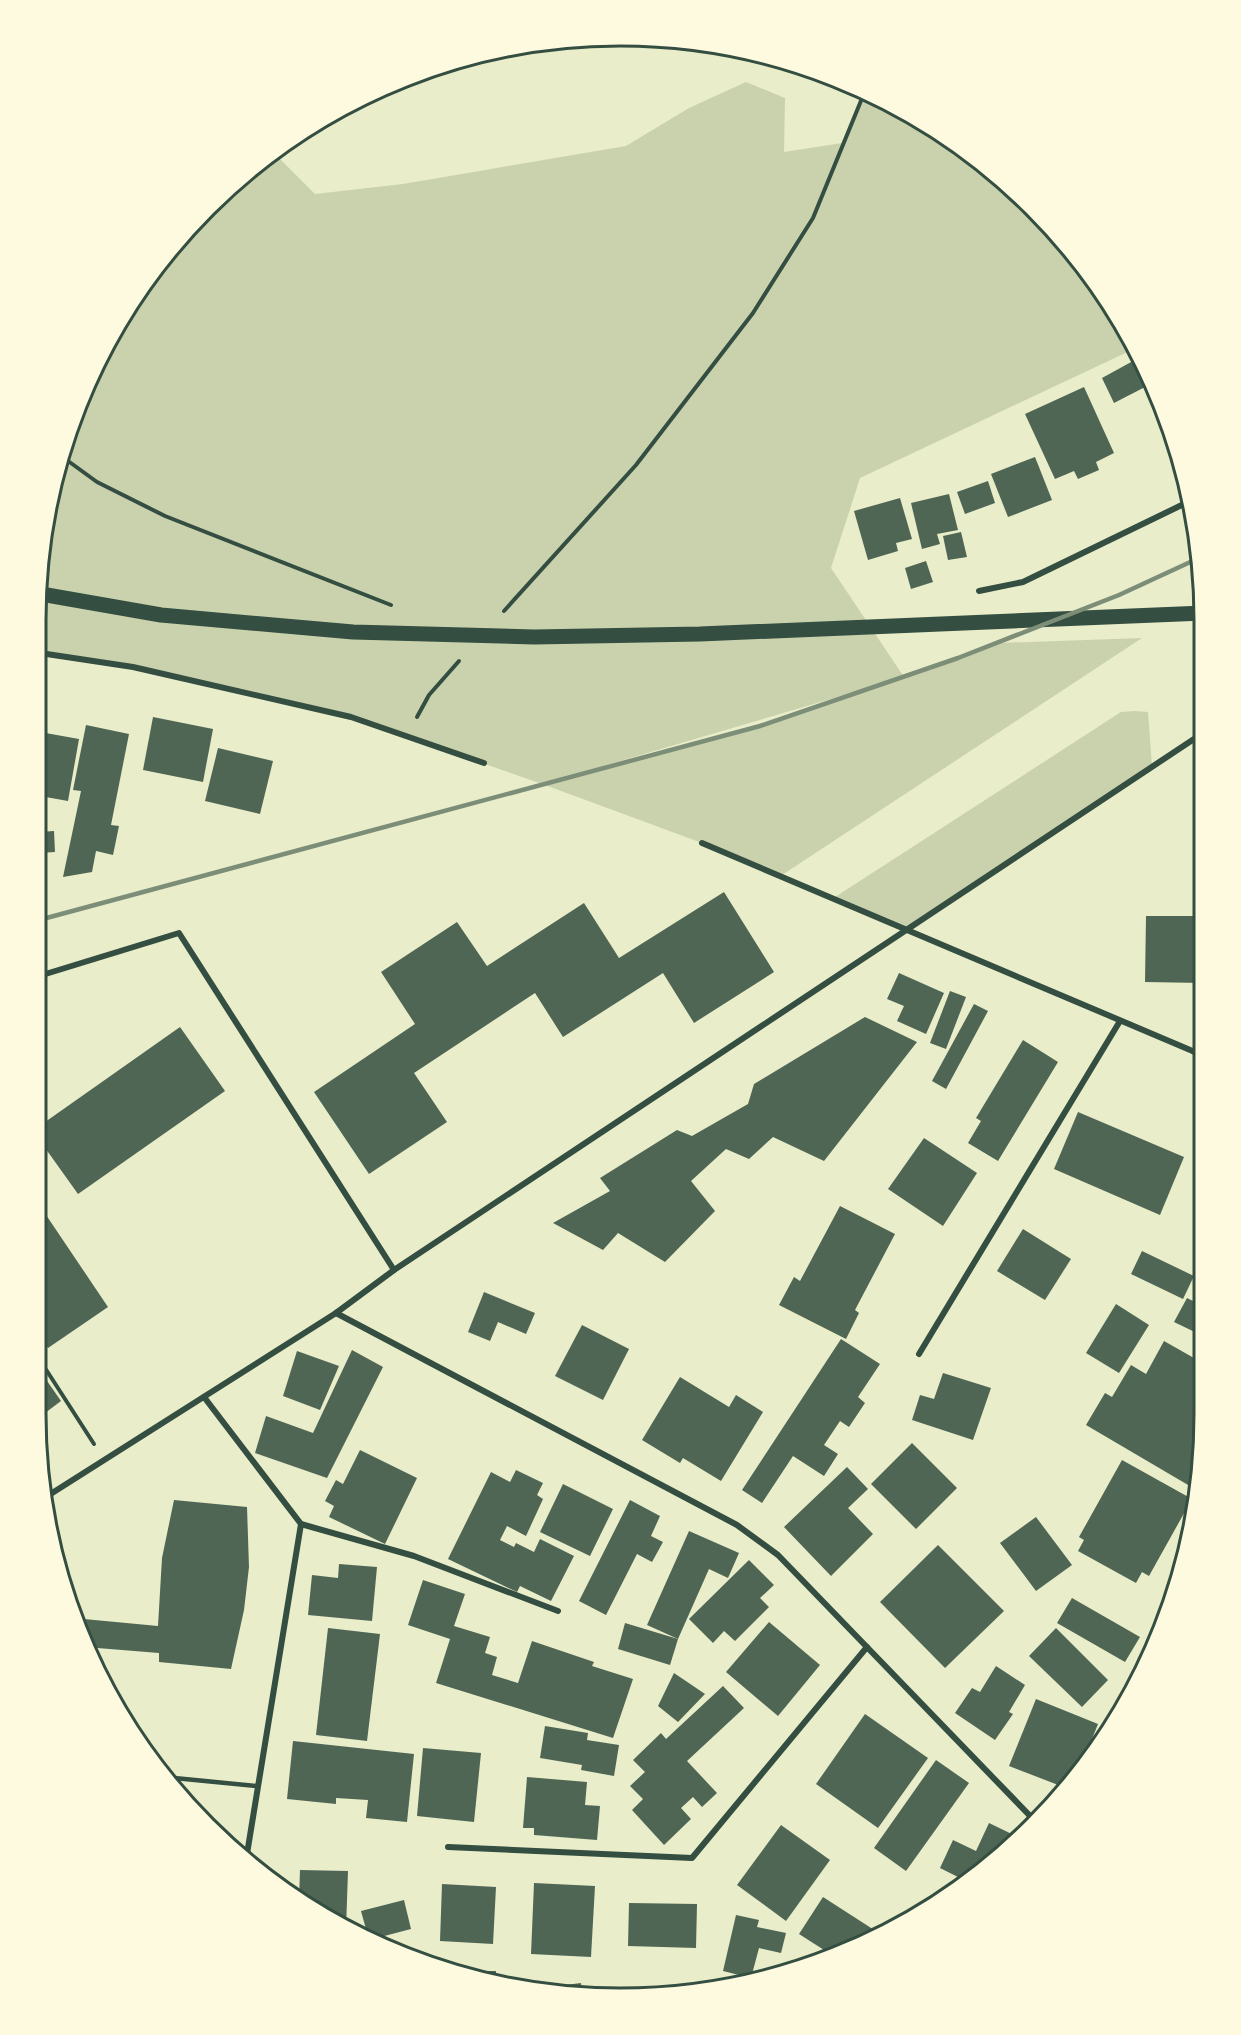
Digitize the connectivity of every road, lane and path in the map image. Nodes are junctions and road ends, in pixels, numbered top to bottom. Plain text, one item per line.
1 (861, 100) edge
2 (69, 462) edge
3 (1182, 505) edge
4 (979, 591) dead end
5 (47, 595) edge
6 (392, 606) dead end
7 (1194, 613) edge
8 (500, 615) dead end
9 (466, 653) dead end
10 (46, 654) edge
11 (409, 737) junction
12 (1194, 739) edge
13 (484, 763) dead end
14 (702, 843) dead end
15 (904, 929) junction
16 (46, 974) edge
17 (1120, 1021) junction
18 (1193, 1052) edge
19 (394, 1270) junction
20 (336, 1313) junction
21 (919, 1354) dead end
22 (46, 1369) edge
23 (204, 1397) junction
24 (105, 1459) junction
25 (52, 1493) edge
26 (301, 1524) junction
27 (558, 1611) dead end
28 (867, 1647) junction
29 (178, 1779) edge
30 (257, 1786) junction
31 (1030, 1816) edge
32 (448, 1846) dead end
33 (247, 1850) edge

1 - 8 path
2 - 6 path
3 - 4 street
5 - 7 main road
9 - 11 path
10 - 11 street
11 - 13 street
12 - 15 street
14 - 15 street
15 - 17 street
15 - 19 street
16 - 19 street
17 - 18 street
17 - 21 street
19 - 20 street
20 - 23 street
20 - 28 street
22 - 24 path
23 - 24 street
23 - 26 street
24 - 25 street
26 - 27 street
26 - 30 street
28 - 31 street
28 - 32 street
29 - 30 lane
30 - 33 street

